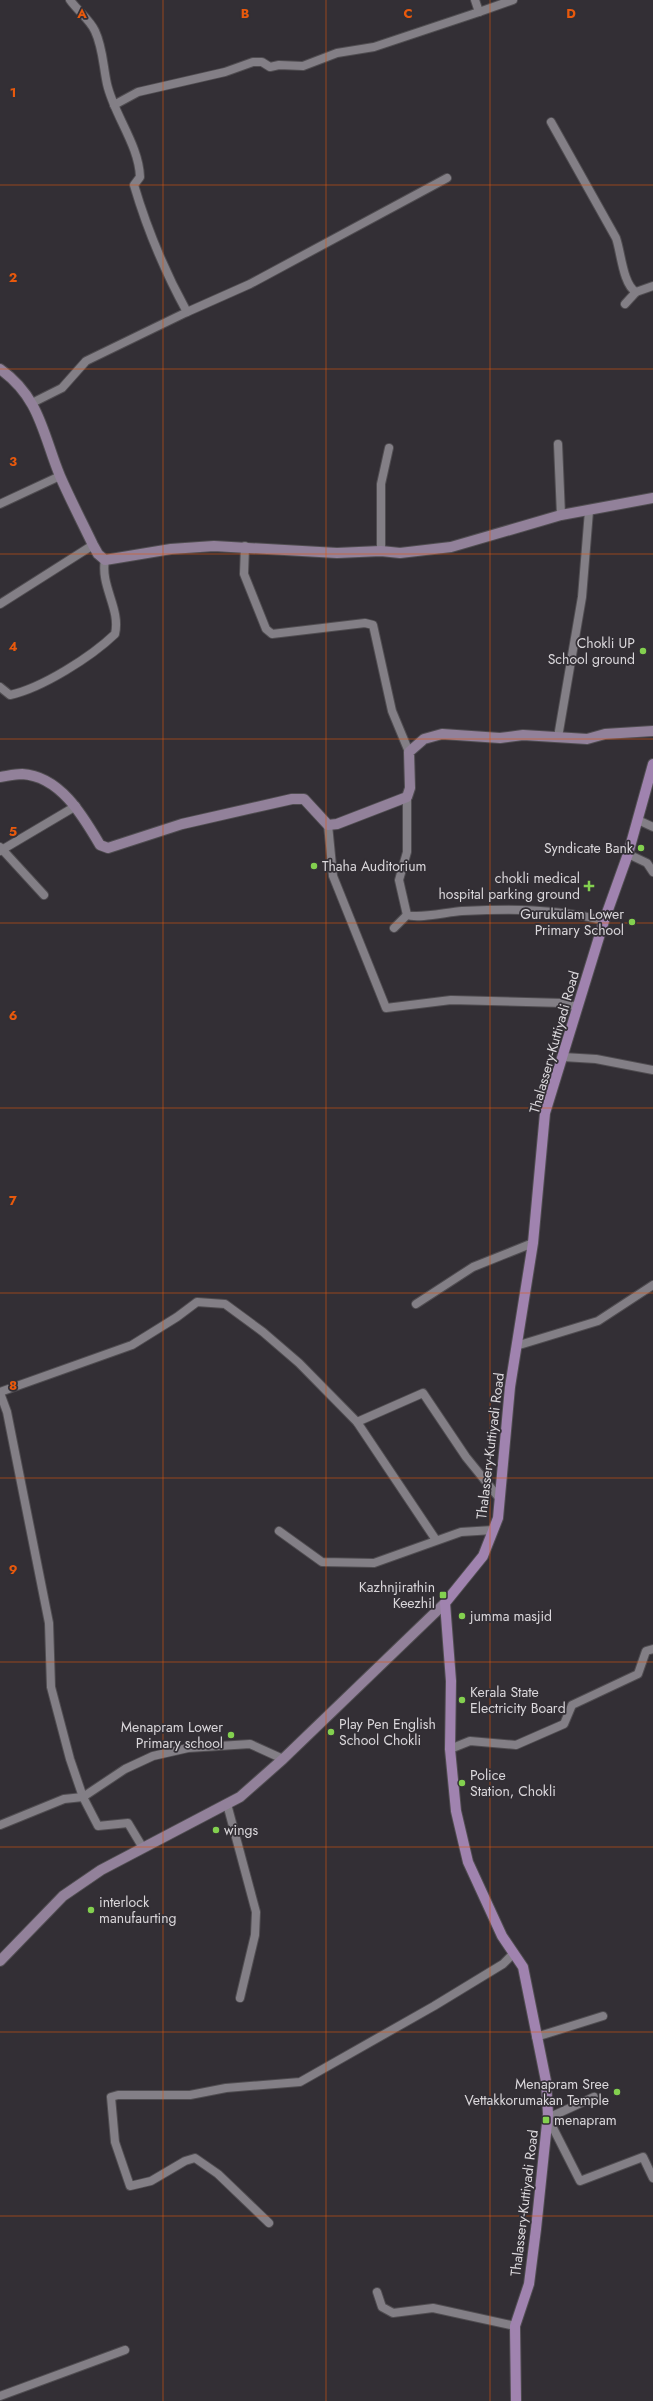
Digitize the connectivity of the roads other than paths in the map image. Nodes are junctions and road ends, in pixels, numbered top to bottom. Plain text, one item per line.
1 (70, 0) edge
2 (475, 0) edge
3 (513, 0) edge
4 (478, 12) junction
5 (114, 105) junction
6 (551, 122) dead end
7 (447, 178) dead end
8 (653, 286) edge
9 (636, 292) junction
10 (625, 304) dead end
11 (187, 312) junction
12 (0, 369) edge
13 (32, 403) junction
14 (558, 444) dead end
15 (389, 448) dead end
16 (60, 476) junction
17 (653, 498) edge
18 (0, 504) edge
19 (589, 511) junction
20 (561, 515) junction
21 (94, 545) junction
22 (245, 546) junction
23 (381, 551) junction
24 (106, 560) junction
25 (0, 604) edge
26 (0, 687) edge
27 (17, 693) junction
28 (0, 697) edge
29 (653, 730) edge
30 (558, 737) junction
31 (409, 752) junction
32 (653, 764) edge
33 (0, 777) edge
34 (407, 797) junction
35 (76, 806) junction
36 (638, 820) junction
37 (328, 825) junction
38 (653, 827) edge
39 (1, 849) edge
40 (628, 854) junction
41 (653, 872) edge
42 (44, 895) dead end
43 (407, 915) junction
44 (604, 921) junction
45 (394, 928) dead end
46 (578, 1007) junction
47 (563, 1057) junction
48 (653, 1070) edge
49 (533, 1243) junction
50 (653, 1285) edge
51 (416, 1304) dead end
52 (516, 1346) junction
53 (0, 1392) edge
54 (356, 1422) junction
55 (500, 1500) junction
56 (493, 1530) junction
57 (279, 1531) dead end
58 (436, 1540) junction
59 (445, 1604) junction
60 (653, 1649) edge
61 (450, 1749) junction
62 (283, 1759) junction
63 (83, 1797) junction
64 (227, 1804) junction
65 (0, 1825) edge
66 (143, 1848) junction
67 (514, 1953) junction
68 (0, 1961) edge
69 (240, 1998) dead end
70 (603, 2016) dead end
71 (536, 2037) junction
72 (594, 2097) dead end
73 (548, 2118) junction
74 (653, 2178) edge
75 (269, 2223) dead end
76 (376, 2292) dead end
77 (515, 2326) junction
78 (125, 2350) dead end
79 (0, 2396) edge
80 (516, 2401) edge

1 - 5 street
2 - 4 street
3 - 4 street
4 - 5 street
5 - 11 street
6 - 9 street
7 - 11 street
8 - 9 street
9 - 10 street
11 - 13 street
12 - 13 main road
13 - 16 main road
14 - 20 street
15 - 23 street
16 - 18 street
16 - 21 main road
17 - 19 main road
19 - 20 main road
19 - 30 street
20 - 23 main road
21 - 24 main road
21 - 25 street
22 - 23 main road
22 - 24 main road
22 - 31 street
24 - 27 street
26 - 27 street
27 - 28 street
29 - 30 main road
30 - 31 main road
31 - 34 main road
32 - 36 main road, Thalassery-Kuttiyadi Road
33 - 35 main road
34 - 37 main road
34 - 43 street
35 - 37 main road
35 - 39 street
36 - 38 street
36 - 40 main road, Thalassery-Kuttiyadi Road
37 - 46 street
39 - 42 street
40 - 41 street
40 - 44 main road, Thalassery-Kuttiyadi Road
43 - 44 street
43 - 45 street
44 - 46 main road, Thalassery-Kuttiyadi Road
46 - 47 main road, Thalassery-Kuttiyadi Road
47 - 48 street
47 - 49 main road, Thalassery-Kuttiyadi Road
49 - 51 street
49 - 52 main road, Thalassery-Kuttiyadi Road
50 - 52 street
52 - 55 main road, Thalassery-Kuttiyadi Road
53 - 54 street
53 - 63 street
54 - 55 street
54 - 58 street
55 - 56 main road, Thalassery-Kuttiyadi Road
56 - 58 street
56 - 59 main road, Thalassery-Kuttiyadi Road
57 - 58 street
59 - 61 main road, Thalassery-Kuttiyadi Road
59 - 62 main road
60 - 61 street
61 - 67 main road, Thalassery-Kuttiyadi Road
62 - 63 street
62 - 64 main road
63 - 65 street
63 - 66 street
64 - 66 main road
64 - 69 street
66 - 68 main road
67 - 71 main road, Thalassery-Kuttiyadi Road
67 - 75 street
70 - 71 street
71 - 73 main road, Thalassery-Kuttiyadi Road
72 - 73 street
73 - 74 street
73 - 77 main road, Thalassery-Kuttiyadi Road
76 - 77 street
77 - 80 main road, Thalassery-Kuttiyadi Road
78 - 79 street

